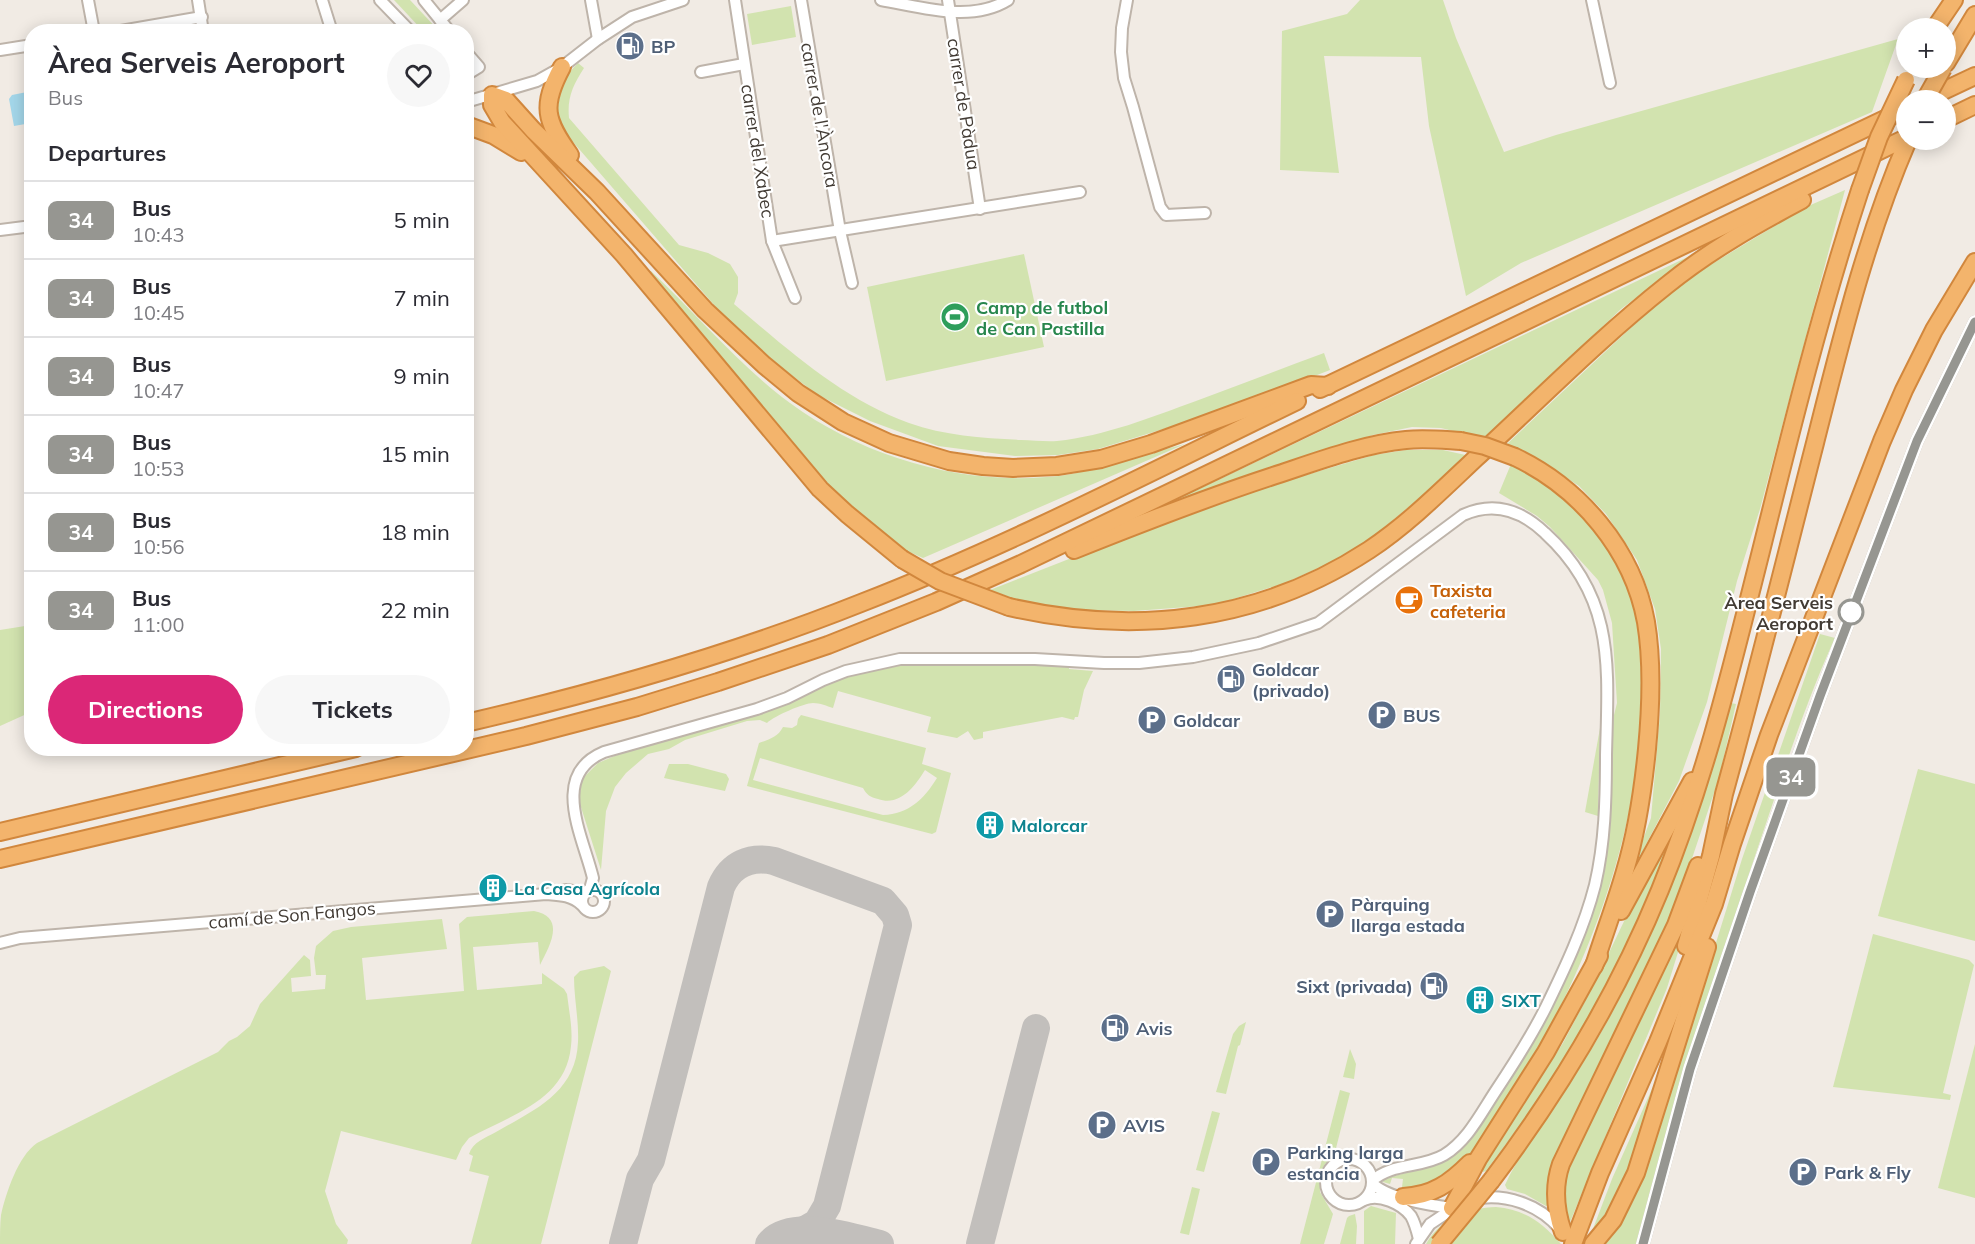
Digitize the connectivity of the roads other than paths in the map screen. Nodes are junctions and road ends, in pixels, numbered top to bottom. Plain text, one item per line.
1 (88, 0) edge
2 (198, 0) edge
3 (322, 0) edge
4 (380, 0) edge
5 (424, 0) edge
6 (463, 0) edge
7 (591, 0) edge
8 (683, 0) edge
9 (735, 0) edge
10 (801, 0) edge
11 (881, 0) edge
12 (948, 0) edge
13 (1008, 0) edge
14 (1127, 0) edge
15 (1592, 0) edge
16 (1954, 0) edge
17 (950, 12) junction
18 (1975, 15) edge
19 (202, 18) junction
20 (1942, 18) edge
21 (440, 20) junction
22 (92, 24) edge
23 (165, 24) edge
24 (202, 24) edge
25 (330, 24) edge
26 (403, 24) edge
27 (443, 24) edge
28 (598, 39) junction
29 (24, 46) edge
30 (1956, 46) edge
31 (0, 50) edge
32 (744, 64) junction
33 (562, 67) junction
34 (702, 72) dead end
35 (1975, 76) edge
36 (1907, 78) edge
37 (1610, 83) dead end
38 (1945, 90) edge
39 (492, 95) junction
40 (474, 100) edge
41 (1975, 105) edge
42 (1896, 114) edge
43 (1956, 114) edge
44 (474, 128) edge
45 (1896, 144) edge
46 (1903, 150) edge
47 (1832, 173) junction
48 (564, 190) junction
49 (597, 192) junction
50 (1080, 192) dead end
51 (980, 209) junction
52 (1205, 213) dead end
53 (24, 226) edge
54 (0, 230) edge
55 (840, 231) junction
56 (772, 241) junction
57 (1975, 262) edge
58 (852, 283) dead end
59 (795, 298) dead end
60 (1975, 322) edge
61 (1328, 386) junction
62 (1020, 564) junction
63 (474, 721) edge
64 (474, 748) edge
65 (1710, 749) junction
66 (322, 756) edge
67 (441, 756) edge
68 (1724, 794) junction
69 (0, 832) edge
70 (0, 859) edge
71 (586, 892) junction
72 (546, 894) junction
73 (1714, 904) junction
74 (582, 905) junction
75 (0, 943) edge
76 (1594, 966) junction
77 (1658, 1042) junction
78 (1486, 1148) junction
79 (1364, 1165) junction
80 (1387, 1171) junction
81 (1372, 1182) junction
82 (1403, 1197) junction
83 (1364, 1200) junction
84 (1452, 1208) junction
85 (1569, 1240) edge
86 (1418, 1241) edge
87 (1439, 1244) edge
88 (1593, 1244) edge
89 (1643, 1244) edge

1 - 22 street
2 - 19 street
3 - 25 street
4 - 26 street
5 - 21 street
6 - 21 street
7 - 28 street
8 - 28 street
9 - 32 street, carrer del Xabec
10 - 55 street, carrer de l'Àncora
11 - 17 street
12 - 17 street, carrer de Pàdua
13 - 17 street
14 - 52 street
15 - 37 street
16 - 20 highway
17 - 51 street, carrer de Pàdua
18 - 30 highway
19 - 23 street
19 - 24 street
21 - 27 street
28 - 33 street
29 - 31 street
32 - 34 street
32 - 56 street, carrer del Xabec
33 - 39 street
33 - 49 highway
35 - 38 highway
36 - 65 highway, bridge
39 - 40 street
39 - 48 highway
39 - 49 highway
41 - 43 highway
42 - 61 highway
44 - 48 highway
45 - 47 highway
46 - 68 highway
47 - 48 highway, bridge
47 - 62 highway
49 - 61 highway
50 - 51 street
51 - 55 street
53 - 54 street
55 - 56 street
55 - 58 street, carrer de l'Àncora
56 - 59 street, carrer del Xabec
57 - 73 highway
60 - 89 street
61 - 63 highway
62 - 64 highway
62 - 76 highway, bridge
65 - 76 highway
65 - 87 highway, bridge
66 - 69 highway
67 - 70 highway
68 - 77 highway
68 - 85 highway
71 - 72 street
71 - 74 street
71 - 74 street
71 - 80 street
72 - 74 street, camí de Son Fangos
72 - 75 street, camí de Son Fangos
73 - 77 highway
73 - 88 highway
76 - 78 highway
77 - 85 highway
78 - 82 highway
78 - 84 highway
79 - 80 street
79 - 81 street
79 - 83 street
80 - 81 street
81 - 82 street
81 - 83 street
82 - 84 street
83 - 86 street
84 - 85 street
84 - 86 street

